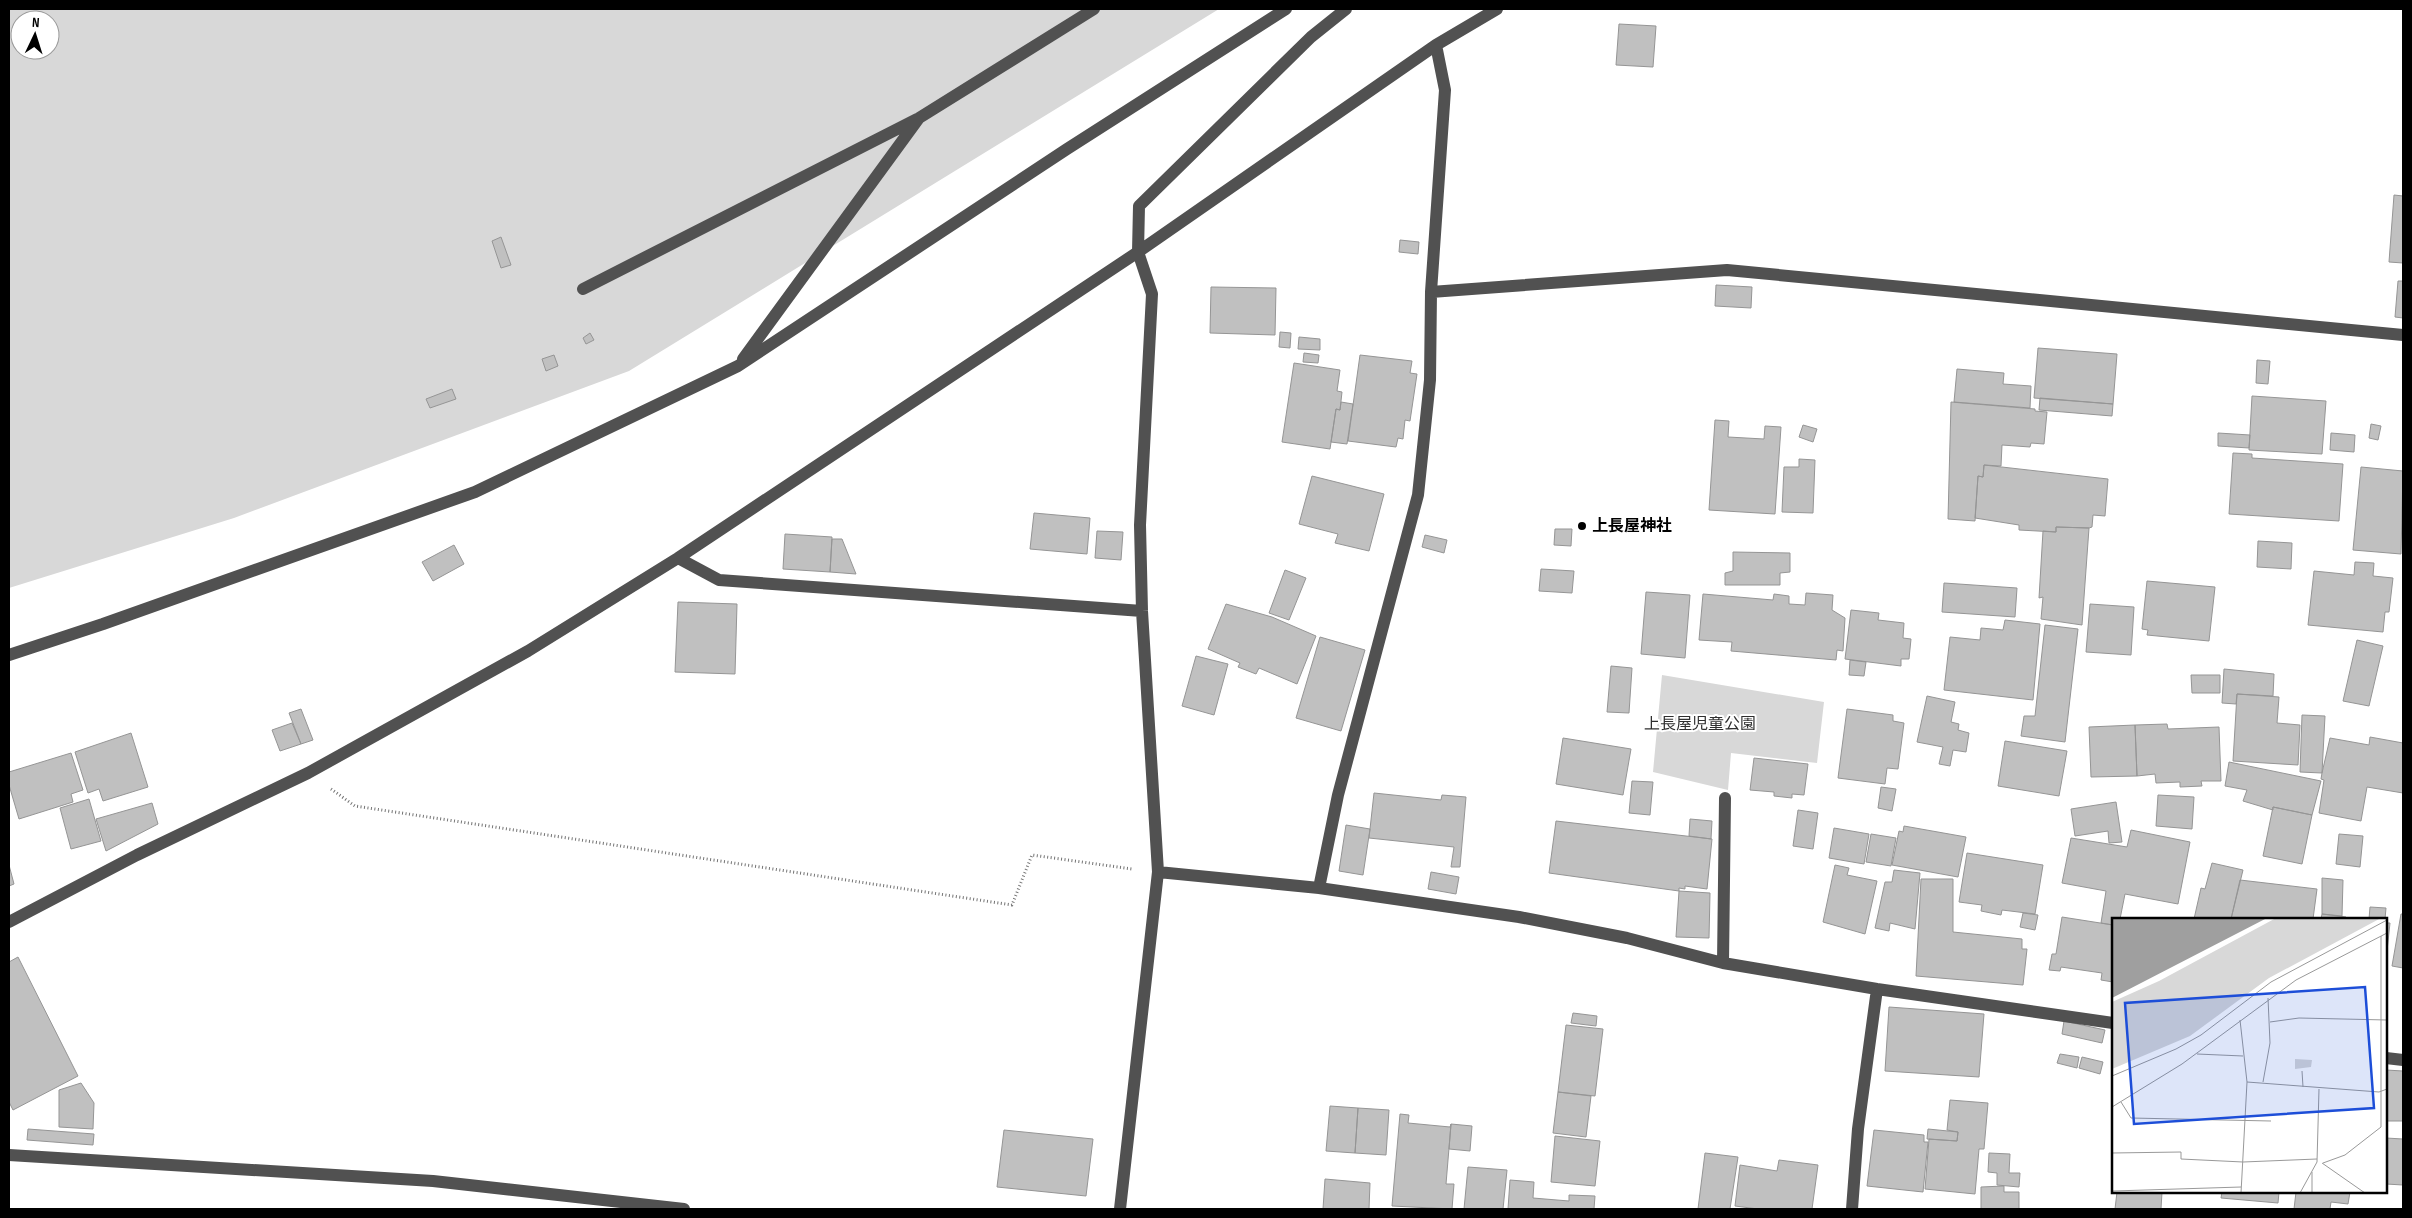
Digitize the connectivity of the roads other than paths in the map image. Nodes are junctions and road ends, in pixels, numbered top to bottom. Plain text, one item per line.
1 (1094, 9) edge
2 (1286, 9) edge
3 (1346, 9) edge
4 (1497, 9) edge
5 (1436, 45) junction
6 (919, 118) junction
7 (1138, 252) junction
8 (583, 289) dead end
9 (1431, 292) junction
10 (2403, 335) edge
11 (738, 366) junction
12 (678, 558) junction
13 (1142, 611) junction
14 (9, 655) edge
15 (1725, 798) dead end
16 (1158, 872) junction
17 (1320, 888) junction
18 (9, 922) edge
19 (1723, 963) junction
20 (1877, 989) junction
21 (2112, 1023) edge
22 (2387, 1058) edge
23 (2403, 1060) edge
24 (9, 1155) edge
25 (684, 1209) edge
26 (1120, 1209) edge
27 (1852, 1209) edge

1 - 6 street
2 - 11 street
3 - 7 street
4 - 5 street
5 - 7 street
5 - 9 street
6 - 8 street
6 - 11 street
7 - 12 street
7 - 13 street
9 - 10 street
9 - 17 street
11 - 14 street
12 - 13 street
12 - 18 street
13 - 16 street
15 - 19 street
16 - 17 street
16 - 26 street
17 - 19 street
19 - 20 street
20 - 21 street
20 - 27 street
22 - 23 street
24 - 25 street

